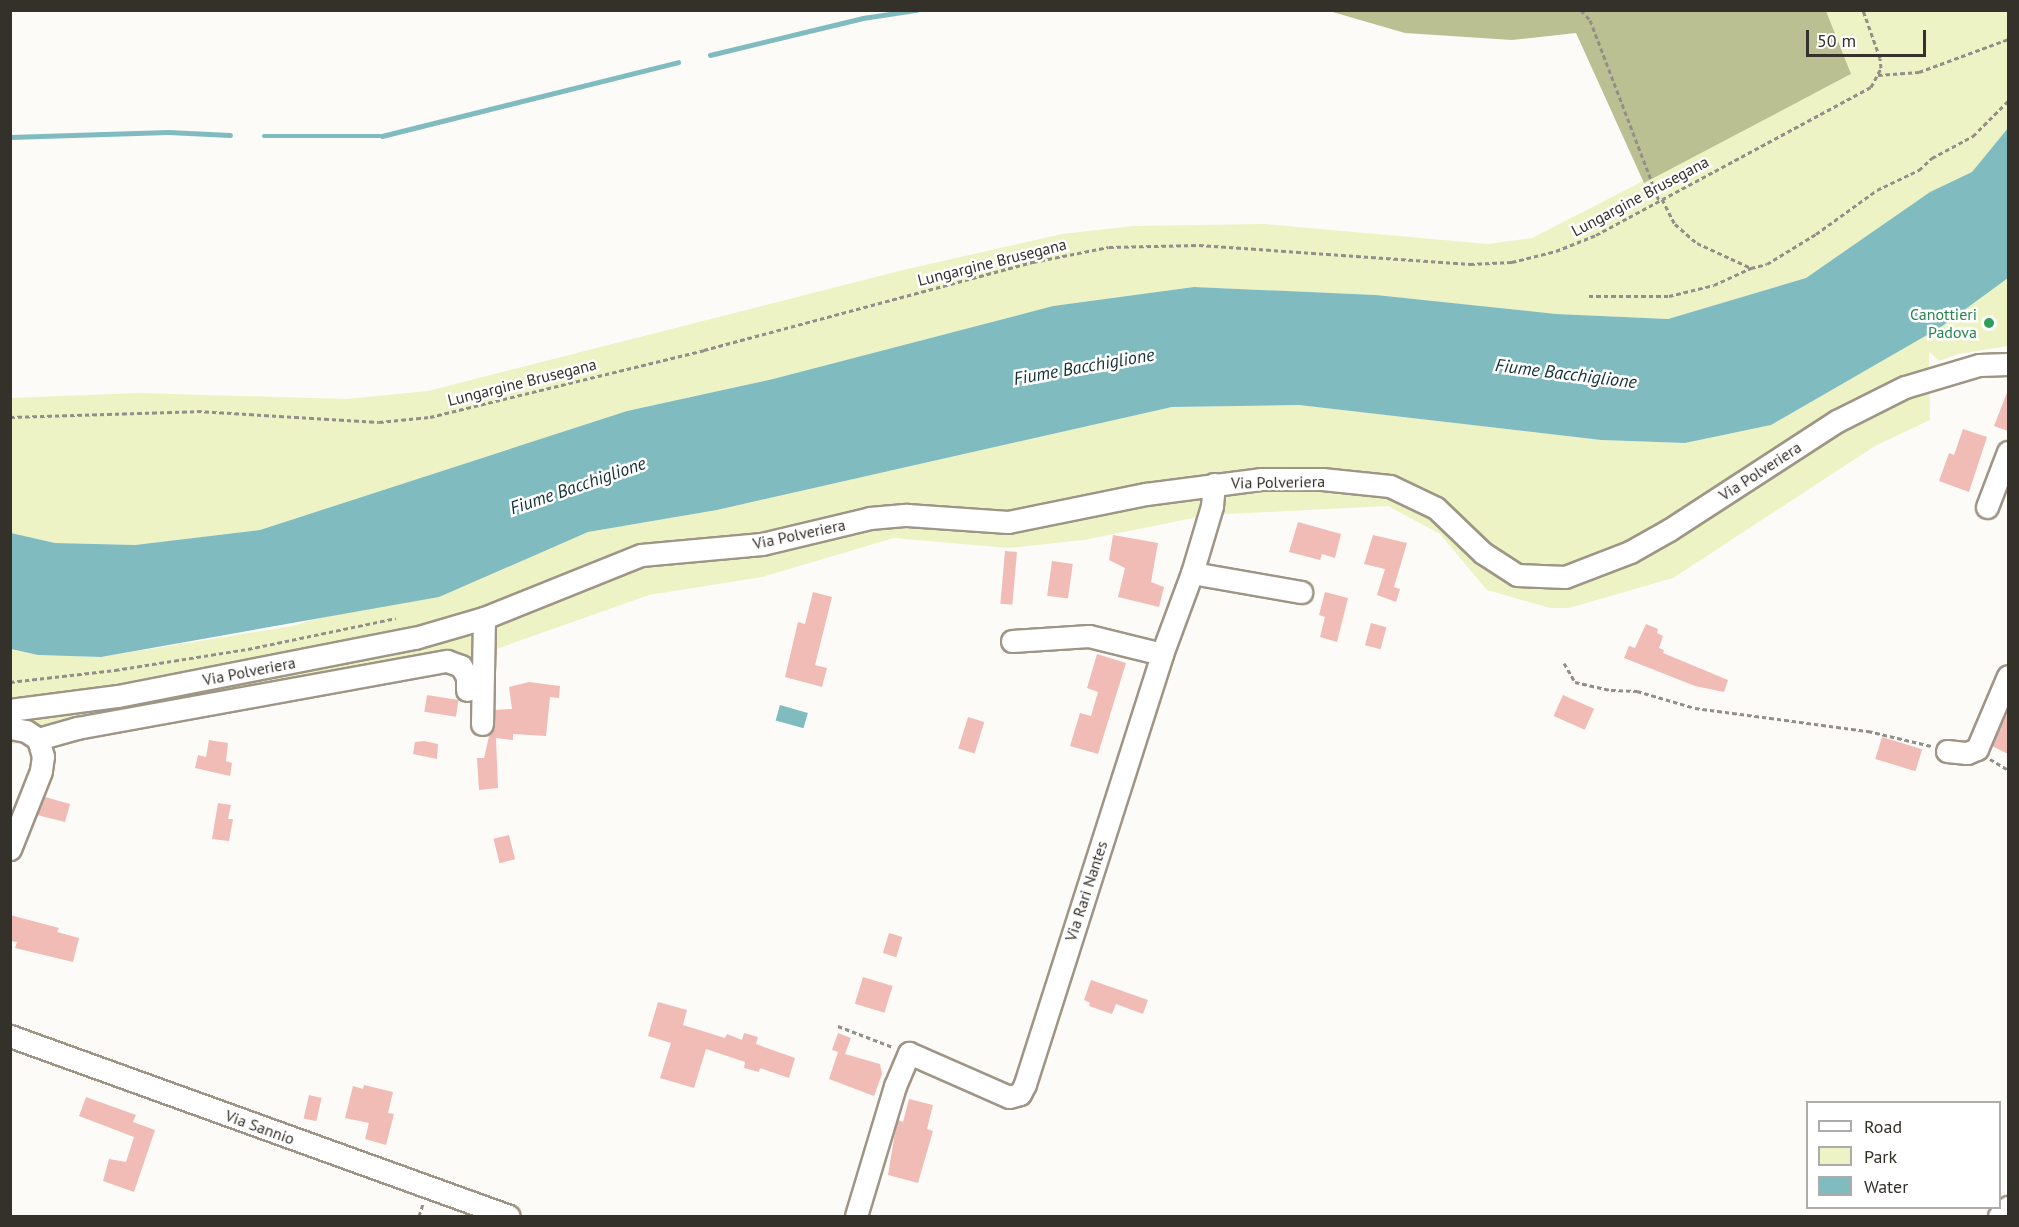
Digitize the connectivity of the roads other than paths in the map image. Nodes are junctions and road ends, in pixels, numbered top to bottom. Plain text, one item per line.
1 (2008, 364) edge
2 (2008, 452) edge
3 (1214, 484) junction
4 (1987, 507) dead end
5 (1192, 573) junction
6 (1300, 592) dead end
7 (484, 618) junction
8 (1012, 641) dead end
9 (1162, 654) junction
10 (2008, 676) edge
11 (467, 690) dead end
12 (10, 711) edge
13 (482, 724) dead end
14 (10, 728) edge
15 (38, 740) junction
16 (1947, 751) road end
17 (10, 849) edge
18 (10, 1036) edge
19 (2008, 1207) edge
20 (509, 1216) edge
21 (856, 1216) edge
22 (1999, 1216) edge

1 - 3 street, Via Polveriera
2 - 4 street
3 - 5 street, Via Rari Nantes
3 - 7 street, Via Polveriera
5 - 6 street
5 - 9 street, Via Rari Nantes
7 - 12 street, Via Polveriera
7 - 13 street
8 - 9 street
9 - 21 street, Via Rari Nantes
10 - 16 street
11 - 15 street, Via Polveriera
14 - 15 street
15 - 17 street
18 - 20 street, Via Sannio
19 - 22 street

